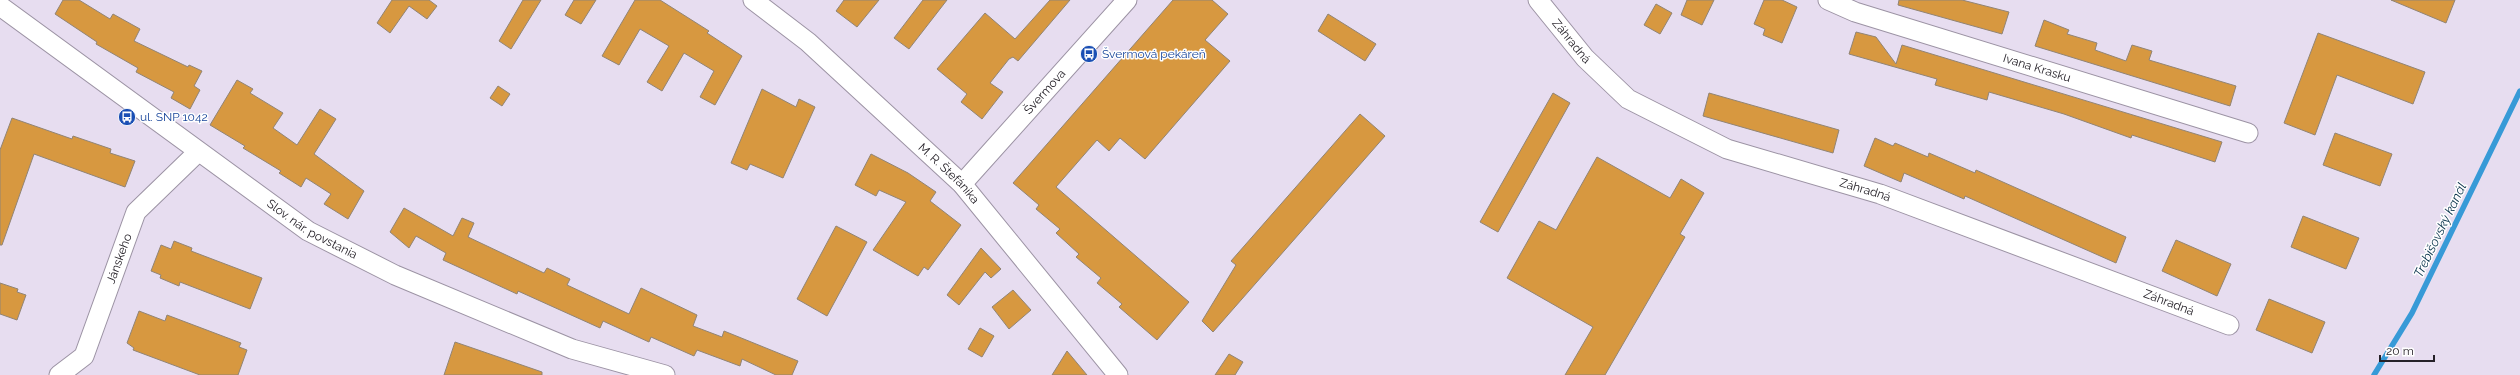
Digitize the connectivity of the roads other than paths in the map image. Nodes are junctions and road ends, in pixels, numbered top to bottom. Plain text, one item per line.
1 (753, 0) edge
2 (1127, 0) edge
3 (1538, 0) edge
4 (1828, 0) edge
5 (0, 6) edge
6 (2248, 133) dead end
7 (198, 152) junction
8 (962, 184) junction
9 (2230, 325) dead end
10 (59, 375) edge
11 (664, 375) edge
12 (1118, 375) edge

1 - 8 street, M. R. Štefánika
2 - 8 street, Švermova
3 - 9 street, Záhradná
4 - 6 street, Ivana Krasku
5 - 7 street, Slov. nár. povstania
7 - 10 street, Jánskeho
7 - 11 street, Slov. nár. povstania
8 - 12 street, M. R. Štefánika

